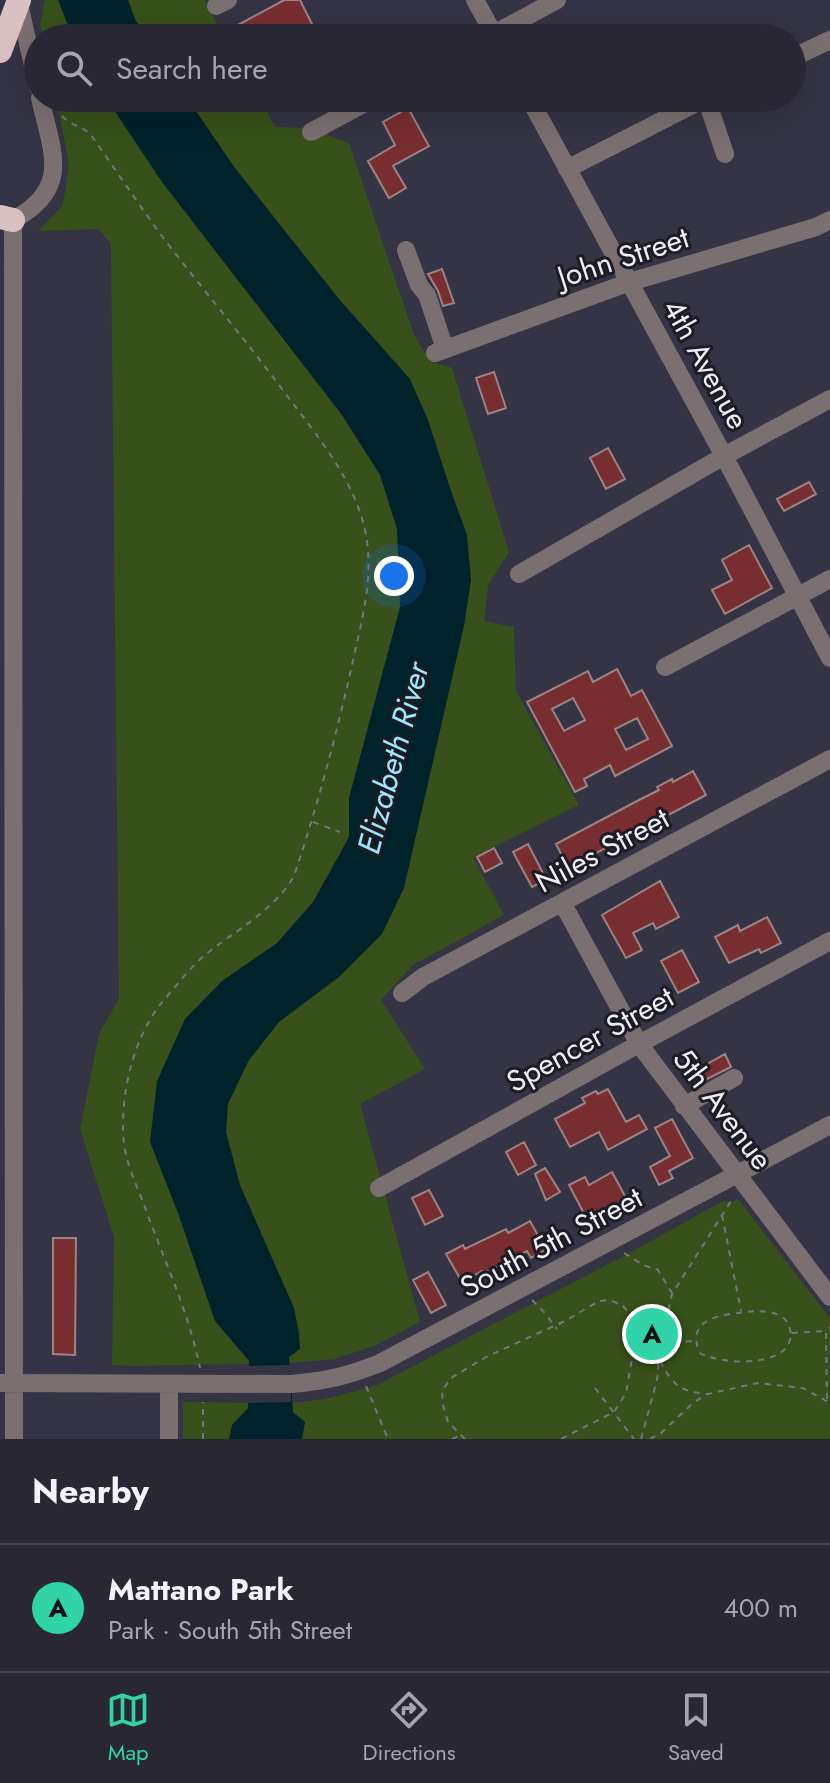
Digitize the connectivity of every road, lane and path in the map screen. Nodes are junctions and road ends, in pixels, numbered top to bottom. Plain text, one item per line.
1 (19, 0) edge
2 (475, 0) edge
3 (557, 0) edge
4 (24, 24) edge
5 (486, 24) edge
6 (515, 24) edge
7 (830, 40) edge
8 (1, 47) edge
9 (806, 51) edge
10 (43, 112) edge
11 (58, 112) dead end
12 (348, 112) edge
13 (536, 112) edge
14 (679, 112) edge
15 (711, 112) edge
16 (311, 132) dead end
17 (725, 154) dead end
18 (567, 169) junction
19 (6, 218) edge
20 (830, 220) edge
21 (406, 250) dead end
22 (630, 282) junction
23 (830, 399) edge
24 (724, 456) junction
25 (519, 574) dead end
26 (830, 579) edge
27 (7, 593) edge
28 (797, 596) junction
29 (830, 658) edge
30 (665, 667) dead end
31 (830, 759) edge
32 (312, 822) junction
33 (340, 832) dead end
34 (563, 904) junction
35 (830, 941) edge
36 (402, 993) dead end
37 (639, 1044) junction
38 (734, 1078) dead end
39 (684, 1106) junction
40 (830, 1125) edge
41 (738, 1175) junction
42 (379, 1188) dead end
43 (733, 1198) dead end
44 (722, 1214) junction
45 (622, 1252) dead end
46 (672, 1294) junction
47 (830, 1297) edge
48 (531, 1300) dead end
49 (741, 1313) junction
50 (556, 1327) junction
51 (830, 1327) edge
52 (826, 1331) junction
53 (791, 1333) junction
54 (696, 1341) junction
55 (661, 1344) junction
56 (659, 1360) junction
57 (200, 1368) dead end
58 (7, 1383) edge
59 (169, 1385) junction
60 (366, 1386) dead end
61 (595, 1388) dead end
62 (708, 1394) junction
63 (203, 1400) dead end
64 (828, 1402) edge
65 (614, 1412) junction
66 (460, 1435) junction
67 (14, 1439) edge
68 (169, 1439) edge
69 (203, 1439) edge
70 (388, 1439) edge
71 (452, 1439) edge
72 (465, 1439) edge
73 (561, 1439) edge
74 (634, 1439) edge
75 (641, 1439) edge
76 (650, 1439) edge

1 - 4 street
1 - 8 highway
2 - 5 street
3 - 6 street
7 - 9 street
10 - 19 street
11 - 32 path
12 - 16 street
13 - 18 street, 4th Avenue
14 - 18 street
15 - 17 street
18 - 22 street, 4th Avenue
19 - 27 street
20 - 22 street, John Street
21 - 22 street, John Street
22 - 24 street, 4th Avenue
23 - 24 street
24 - 25 street
24 - 28 street, 4th Avenue
26 - 28 street
27 - 58 street
28 - 29 street, 4th Avenue
28 - 30 street
31 - 34 street, Niles Street
32 - 33 path
32 - 57 path
34 - 36 street, Niles Street
34 - 37 street, 5th Avenue
35 - 37 street, Spencer Street
37 - 39 street, 5th Avenue
37 - 42 street, Spencer Street
38 - 39 street
39 - 41 street, 5th Avenue
40 - 41 street, South 5th Street
41 - 47 street, 5th Avenue
41 - 59 street, South 5th Street
43 - 44 path
44 - 46 path
44 - 49 path
45 - 46 path
46 - 55 path
48 - 50 path
49 - 53 path
49 - 54 path
50 - 65 path
50 - 66 path
51 - 52 path
52 - 53 path
52 - 64 path
53 - 54 path
54 - 55 path
55 - 56 path
56 - 62 path
56 - 75 path
58 - 59 street, South 5th Street
58 - 67 street
59 - 68 street
60 - 70 path
61 - 65 path
62 - 64 path
62 - 76 path
63 - 69 path
65 - 73 path
65 - 74 path
66 - 71 path
66 - 72 path

